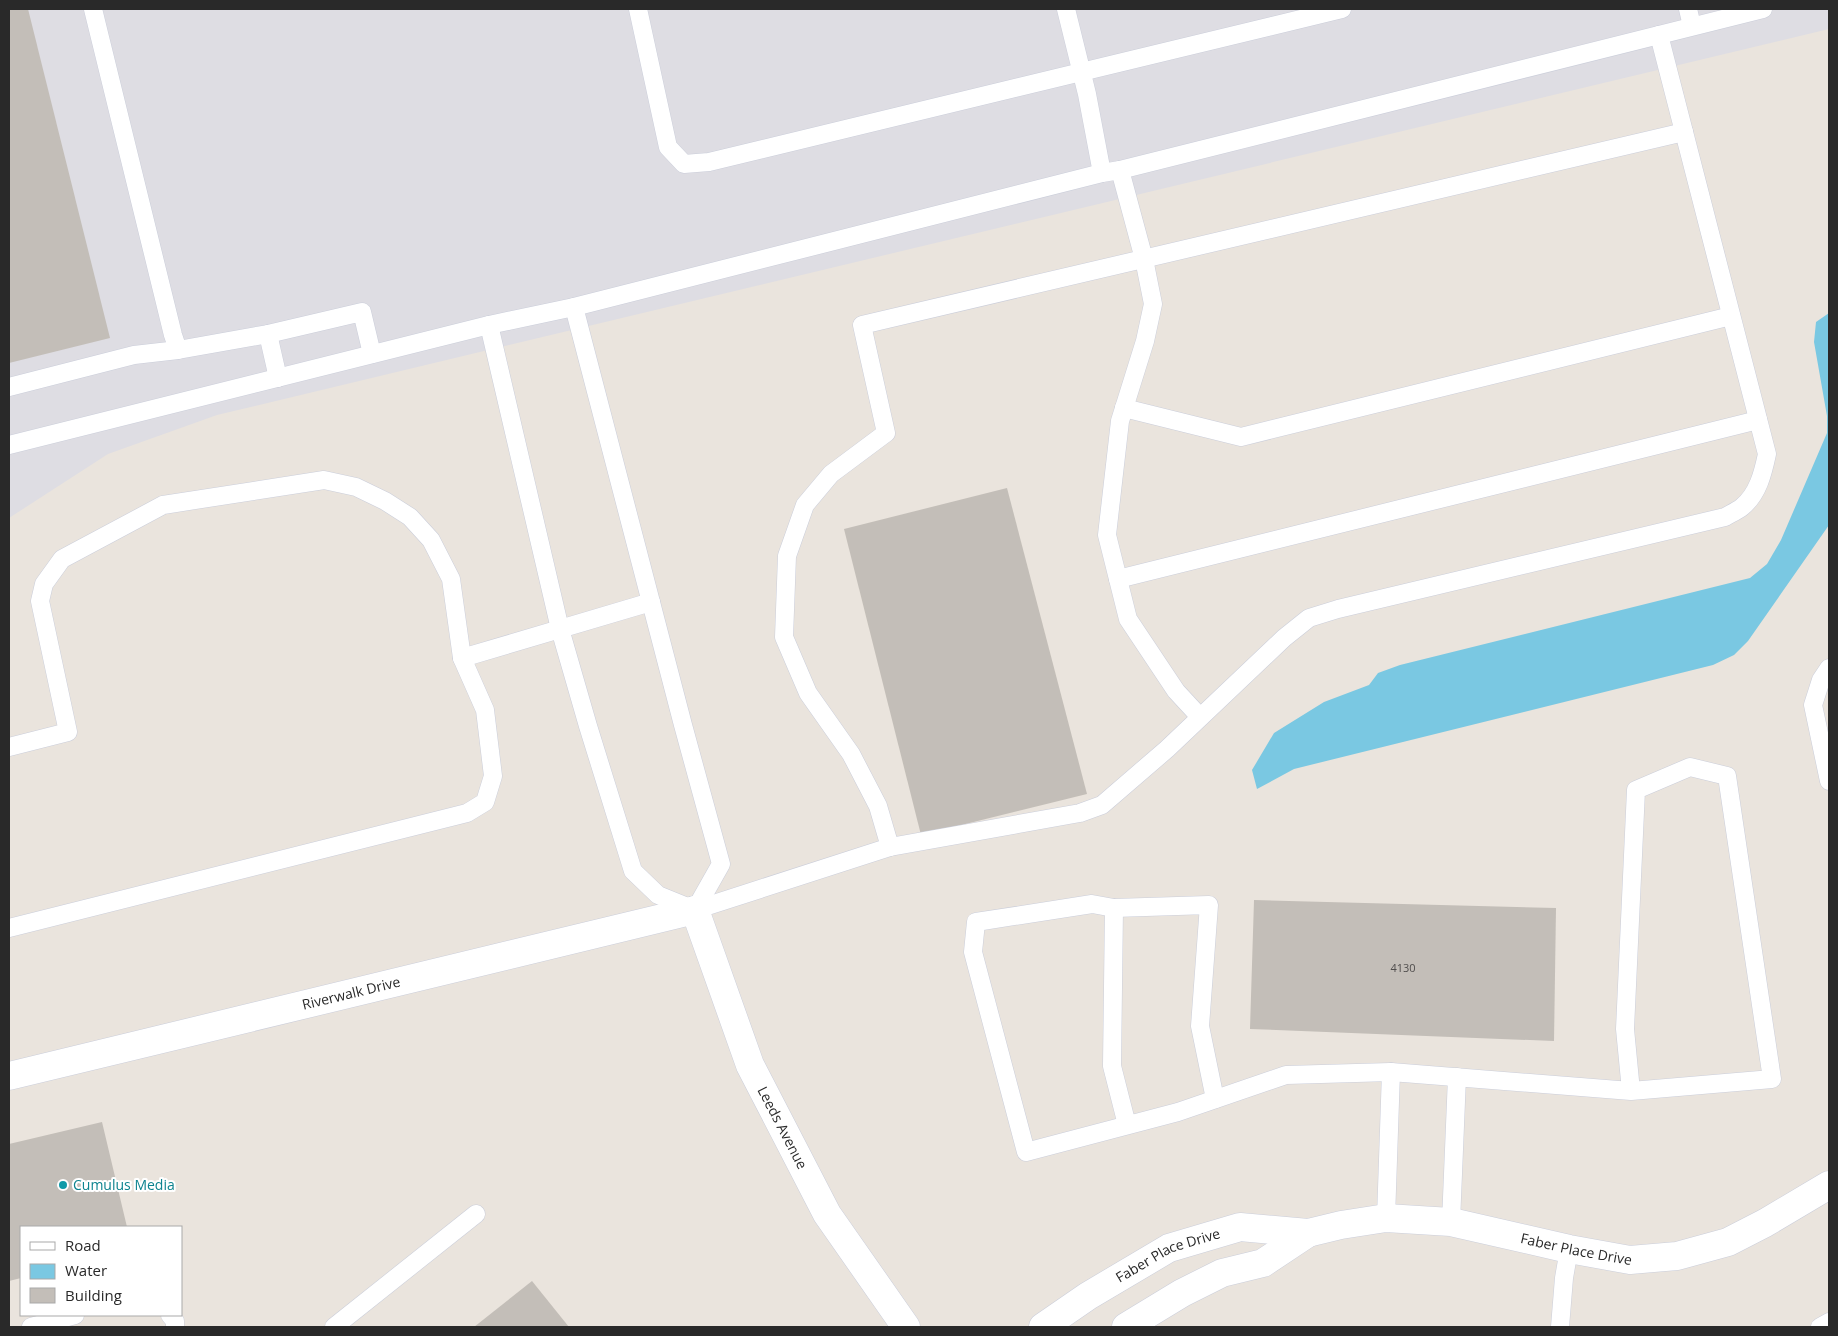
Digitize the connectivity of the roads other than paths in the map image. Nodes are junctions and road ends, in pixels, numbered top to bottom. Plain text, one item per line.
1 (93, 9) edge
2 (638, 9) edge
3 (1066, 9) edge
4 (1342, 9) edge
5 (1688, 9) edge
6 (1763, 9) edge
7 (1692, 26) junction
8 (1659, 35) junction
9 (1081, 72) junction
10 (1684, 132) junction
11 (1120, 170) junction
12 (1102, 172) junction
13 (1144, 259) junction
14 (574, 307) junction
15 (1731, 316) junction
16 (489, 325) junction
17 (268, 334) junction
18 (178, 350) junction
19 (372, 354) junction
20 (278, 378) junction
21 (9, 386) edge
22 (1124, 408) junction
23 (1758, 420) junction
24 (9, 445) edge
25 (1118, 579) junction
26 (650, 602) junction
27 (560, 628) junction
28 (462, 658) junction
29 (1829, 668) edge
30 (1200, 717) junction
31 (9, 747) edge
32 (1829, 781) edge
33 (890, 847) junction
34 (1114, 908) junction
35 (695, 910) junction
36 (9, 928) edge
37 (1391, 1072) junction
38 (9, 1076) edge
39 (1457, 1077) junction
40 (1631, 1091) junction
41 (1215, 1099) junction
42 (1127, 1125) junction
43 (1829, 1185) edge
44 (476, 1214) dead end
45 (1386, 1218) junction
46 (1451, 1222) junction
47 (1308, 1233) junction
48 (1569, 1249) junction
49 (71, 1316) edge
50 (171, 1316) edge
51 (1829, 1322) edge
52 (31, 1327) edge
53 (175, 1327) edge
54 (334, 1327) edge
55 (906, 1327) edge
56 (1042, 1327) edge
57 (1126, 1327) edge
58 (1560, 1327) edge
59 (1820, 1327) edge

1 - 18 lane
2 - 9 lane
3 - 9 lane
4 - 9 lane
5 - 7 lane
6 - 7 lane
7 - 8 lane
8 - 10 lane
8 - 11 lane
9 - 12 lane
10 - 13 lane
10 - 15 lane
11 - 12 lane
11 - 13 lane
12 - 14 lane
13 - 22 lane
13 - 33 lane
14 - 16 lane
14 - 26 lane
15 - 22 lane
15 - 23 lane
16 - 19 lane
16 - 27 lane
17 - 18 lane
17 - 19 lane
17 - 20 lane
18 - 21 lane
19 - 20 lane
20 - 24 lane
22 - 25 lane
23 - 25 lane
23 - 30 lane
25 - 30 lane
26 - 27 lane
26 - 35 lane
27 - 28 lane
27 - 35 lane
28 - 31 lane
28 - 36 lane
29 - 32 lane
30 - 33 lane
33 - 35 lane
34 - 41 lane
34 - 42 lane
34 - 42 lane
35 - 38 street, Riverwalk Drive
35 - 55 street, Leeds Avenue
37 - 39 lane
37 - 41 lane
37 - 45 lane
39 - 40 lane
39 - 46 lane
40 - 40 lane
41 - 42 lane
43 - 48 street, Faber Place Drive
44 - 54 lane
45 - 46 street, Faber Place Drive
45 - 47 street, Faber Place Drive
46 - 48 street, Faber Place Drive
47 - 56 street, Faber Place Drive
47 - 57 street, Faber Place Drive
48 - 58 lane
49 - 52 lane
50 - 53 lane
51 - 59 lane

